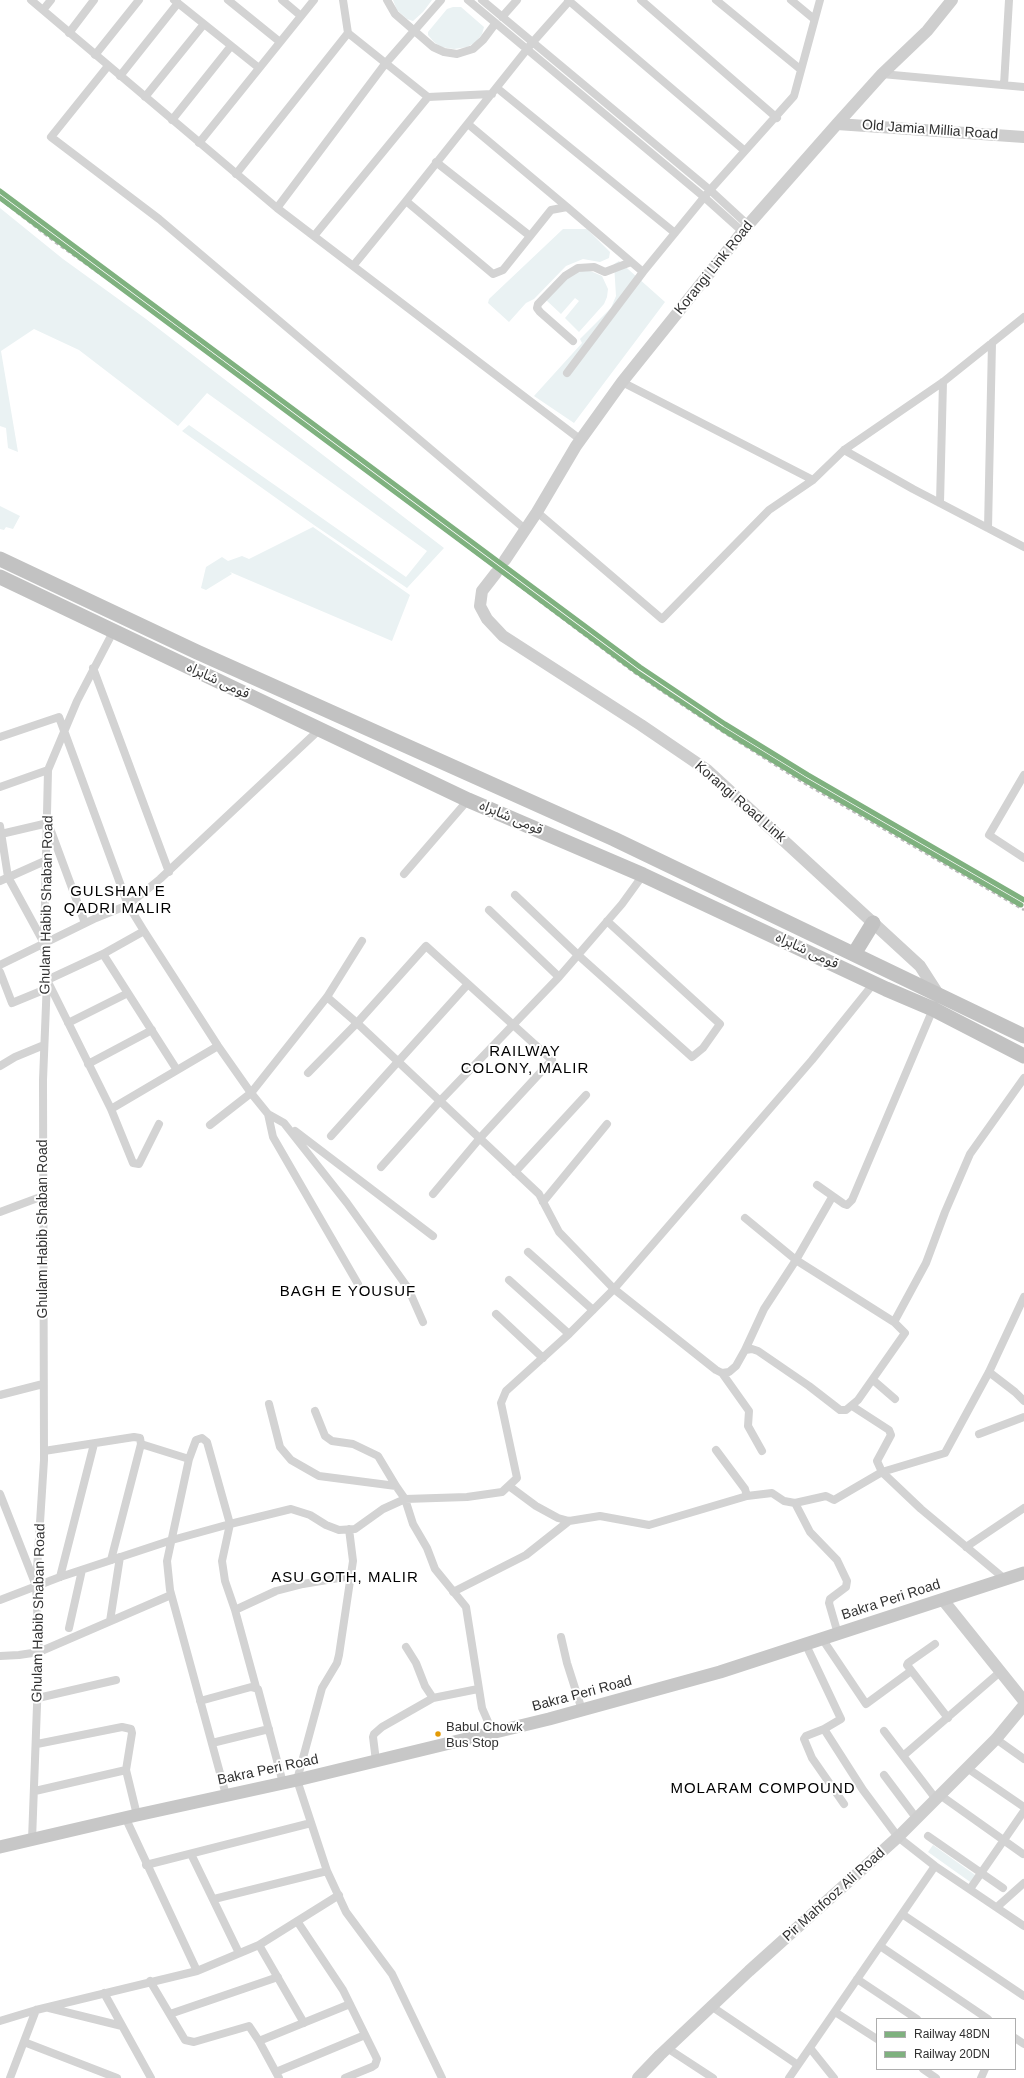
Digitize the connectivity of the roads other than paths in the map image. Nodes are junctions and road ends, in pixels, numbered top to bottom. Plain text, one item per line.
1 (31, 0) edge
2 (51, 0) edge
3 (94, 0) edge
4 (139, 0) edge
5 (228, 0) edge
6 (282, 0) edge
7 (314, 0) edge
8 (343, 0) edge
9 (387, 0) edge
10 (441, 0) edge
11 (468, 0) edge
12 (482, 0) edge
13 (517, 0) edge
14 (641, 0) edge
15 (716, 0) edge
16 (791, 0) edge
17 (820, 0) edge
18 (952, 0) edge
19 (1009, 0) edge
20 (569, 1) edge
21 (176, 2) edge
22 (43, 10) junction
23 (301, 16) junction
24 (502, 17) junction
25 (814, 19) junction
26 (204, 24) junction
27 (495, 24) junction
28 (414, 30) junction
29 (69, 33) junction
30 (348, 33) junction
31 (280, 42) junction
32 (532, 43) junction
33 (231, 46) junction
34 (527, 50) junction
35 (95, 55) junction
36 (385, 64) junction
37 (108, 66) junction
38 (259, 68) junction
39 (800, 69) junction
40 (882, 74) junction
41 (120, 76) junction
42 (1004, 85) junction
43 (1024, 87) edge
44 (495, 91) junction
45 (145, 97) junction
46 (428, 97) junction
47 (777, 118) junction
48 (172, 120) junction
49 (468, 124) junction
50 (837, 124) junction
51 (1024, 137) edge
52 (199, 143) junction
53 (745, 151) junction
54 (436, 162) junction
55 (236, 174) junction
56 (710, 190) junction
57 (704, 197) junction
58 (406, 201) junction
59 (567, 207) junction
60 (277, 208) junction
61 (746, 228) junction
62 (675, 233) junction
63 (314, 236) junction
64 (530, 236) junction
65 (630, 262) junction
66 (352, 266) junction
67 (643, 272) junction
68 (1022, 321) edge
69 (573, 341) dead end
70 (992, 343) junction
71 (567, 373) dead end
72 (622, 382) junction
73 (943, 382) junction
74 (581, 440) junction
75 (844, 450) junction
76 (813, 480) junction
77 (940, 503) junction
78 (537, 512) junction
79 (988, 528) junction
80 (525, 529) junction
81 (1024, 547) edge
82 (0, 559) edge
83 (505, 560) dead end
84 (496, 573) dead end
85 (0, 577) edge
86 (113, 632) junction
87 (93, 668) junction
88 (320, 729) junction
89 (64, 731) junction
90 (0, 737) edge
91 (48, 770) junction
92 (1024, 775) edge
93 (0, 787) edge
94 (468, 800) junction
95 (48, 823) junction
96 (1, 830) edge
97 (1024, 858) edge
98 (47, 860) junction
99 (169, 872) junction
100 (404, 874) dead end
101 (643, 875) junction
102 (4, 879) edge
103 (515, 895) dead end
104 (128, 905) junction
105 (489, 910) dead end
106 (607, 921) junction
107 (85, 923) junction
108 (873, 923) junction
109 (144, 931) junction
110 (362, 941) dead end
111 (44, 944) junction
112 (103, 954) junction
113 (854, 954) junction
114 (578, 955) junction
115 (0, 965) edge
116 (0, 972) edge
117 (559, 977) junction
118 (874, 983) junction
119 (468, 984) junction
120 (46, 985) junction
121 (128, 993) junction
122 (328, 997) junction
123 (937, 1002) junction
124 (68, 1023) junction
125 (358, 1023) junction
126 (512, 1024) junction
127 (152, 1030) junction
128 (1024, 1036) edge
129 (44, 1045) junction
130 (218, 1046) junction
131 (1024, 1056) edge
132 (398, 1061) junction
133 (88, 1064) junction
134 (0, 1066) edge
135 (177, 1070) junction
136 (308, 1073) dead end
137 (1024, 1078) edge
138 (251, 1093) junction
139 (586, 1095) dead end
140 (440, 1101) junction
141 (110, 1109) junction
142 (268, 1114) junction
143 (284, 1123) junction
144 (159, 1124) dead end
145 (607, 1124) dead end
146 (210, 1125) dead end
147 (331, 1136) dead end
148 (480, 1138) junction
149 (382, 1167) dead end
150 (515, 1172) junction
151 (817, 1184) dead end
152 (432, 1194) dead end
153 (43, 1196) junction
154 (831, 1199) dead end
155 (543, 1202) junction
156 (0, 1212) edge
157 (745, 1218) dead end
158 (433, 1236) dead end
159 (528, 1252) dead end
160 (796, 1260) junction
161 (509, 1280) dead end
162 (358, 1284) dead end
163 (614, 1289) junction
164 (1024, 1298) edge
165 (593, 1310) junction
166 (496, 1314) dead end
167 (423, 1322) dead end
168 (894, 1322) junction
169 (569, 1334) junction
170 (745, 1350) junction
171 (543, 1358) junction
172 (989, 1372) junction
173 (722, 1373) junction
174 (873, 1380) junction
175 (43, 1384) junction
176 (0, 1395) edge
177 (895, 1398) dead end
178 (1024, 1401) edge
179 (269, 1404) dead end
180 (852, 1406) junction
181 (315, 1411) dead end
182 (1024, 1417) edge
183 (979, 1434) dead end
184 (94, 1444) junction
185 (141, 1444) junction
186 (716, 1450) dead end
187 (762, 1451) dead end
188 (44, 1452) junction
189 (189, 1459) junction
190 (882, 1472) junction
191 (396, 1486) junction
192 (509, 1486) junction
193 (0, 1494) edge
194 (747, 1496) junction
195 (405, 1499) junction
196 (795, 1502) junction
197 (1024, 1508) edge
198 (569, 1521) junction
199 (230, 1524) junction
200 (349, 1529) junction
201 (172, 1540) junction
202 (966, 1547) junction
203 (120, 1557) junction
204 (111, 1560) junction
205 (82, 1570) junction
206 (1024, 1573) edge
207 (351, 1576) junction
208 (60, 1577) junction
209 (1006, 1580) junction
210 (36, 1585) junction
211 (453, 1592) junction
212 (171, 1595) junction
213 (0, 1600) edge
214 (942, 1600) junction
215 (235, 1610) junction
216 (110, 1621) junction
217 (69, 1628) dead end
218 (838, 1634) junction
219 (561, 1638) dead end
220 (823, 1640) junction
221 (935, 1644) dead end
222 (806, 1645) junction
223 (406, 1647) dead end
224 (39, 1652) junction
225 (0, 1656) edge
226 (911, 1671) junction
227 (1000, 1672) junction
228 (116, 1680) dead end
229 (256, 1687) junction
230 (478, 1689) junction
231 (38, 1698) junction
232 (433, 1698) junction
233 (200, 1701) junction
234 (1024, 1701) edge
235 (1024, 1706) edge
236 (582, 1710) junction
237 (948, 1718) junction
238 (269, 1729) junction
239 (824, 1729) junction
240 (884, 1731) dead end
241 (493, 1734) junction
242 (996, 1739) junction
243 (212, 1743) junction
244 (37, 1744) junction
245 (903, 1756) junction
246 (1024, 1759) edge
247 (376, 1761) junction
248 (967, 1768) junction
249 (126, 1770) junction
250 (884, 1775) dead end
251 (297, 1780) junction
252 (283, 1783) junction
253 (35, 1791) junction
254 (226, 1795) junction
255 (938, 1797) junction
256 (844, 1804) dead end
257 (1024, 1807) edge
258 (1024, 1811) edge
259 (132, 1817) junction
260 (917, 1819) junction
261 (311, 1823) junction
262 (928, 1836) dead end
263 (898, 1837) junction
264 (32, 1840) junction
265 (1004, 1840) junction
266 (0, 1847) edge
267 (191, 1854) junction
268 (1023, 1854) dead end
269 (146, 1865) junction
270 (935, 1866) junction
271 (327, 1871) junction
272 (981, 1873) junction
273 (1024, 1883) edge
274 (1003, 1888) dead end
275 (970, 1889) junction
276 (339, 1895) junction
277 (214, 1899) junction
278 (997, 1907) junction
279 (902, 1914) junction
280 (297, 1921) junction
281 (1024, 1926) edge
282 (259, 1945) junction
283 (880, 1946) junction
284 (239, 1953) junction
285 (197, 1971) junction
286 (278, 1977) junction
287 (857, 1979) junction
288 (150, 1981) junction
289 (104, 1993) junction
290 (1024, 1996) edge
291 (350, 2004) junction
292 (712, 2006) junction
293 (48, 2008) junction
294 (36, 2010) junction
295 (835, 2012) junction
296 (170, 2014) junction
297 (916, 2018) edge
298 (987, 2018) edge
299 (0, 2021) edge
300 (304, 2023) junction
301 (122, 2026) junction
302 (365, 2035) junction
303 (876, 2038) edge
304 (259, 2041) junction
305 (24, 2042) junction
306 (667, 2048) junction
307 (810, 2048) junction
308 (798, 2065) junction
309 (924, 2070) edge
310 (277, 2075) edge
311 (149, 2076) edge
312 (10, 2078) edge
313 (117, 2078) edge
314 (345, 2078) edge
315 (442, 2078) edge
316 (638, 2078) edge
317 (713, 2078) edge
318 (789, 2078) edge
319 (834, 2078) edge
320 (936, 2078) edge

1 - 22 street
2 - 22 street
3 - 29 street
4 - 35 street
5 - 31 street
6 - 23 street
7 - 23 street
8 - 30 street
9 - 28 street
10 - 28 street
11 - 27 street
12 - 24 street
13 - 24 street
14 - 47 street
15 - 39 street
16 - 25 street
17 - 25 street
18 - 40 main road, Korangi Link Road
19 - 42 street
20 - 32 street
20 - 53 street
21 - 26 street
21 - 41 street
22 - 29 street
23 - 31 street
24 - 32 street
25 - 39 street
26 - 33 street
26 - 45 street
27 - 28 street
27 - 34 street
28 - 36 street
29 - 35 street
30 - 36 street
30 - 55 street
31 - 38 street
32 - 34 street
32 - 56 street
33 - 38 street
33 - 48 street
34 - 44 street
34 - 57 street
35 - 37 street
36 - 46 street
36 - 60 street
37 - 41 street
37 - 80 street
38 - 52 street
39 - 47 street
40 - 42 street
40 - 50 main road, Korangi Link Road
41 - 45 street
42 - 43 street
44 - 46 street
44 - 49 street
44 - 62 street
45 - 48 street
46 - 63 street
47 - 53 street
48 - 52 street
49 - 54 street
49 - 59 street
50 - 51 main road, Old Jamia Millia Road
50 - 61 main road, Korangi Link Road
52 - 55 street
53 - 56 street
54 - 58 street
54 - 64 street
55 - 60 street
56 - 57 street
56 - 61 street
57 - 61 street
57 - 62 street
58 - 64 street
58 - 66 street
59 - 64 street
59 - 65 street
60 - 63 street
61 - 72 main road, Korangi Link Road
62 - 67 street
63 - 66 street
65 - 67 street
65 - 69 street
66 - 74 street
67 - 71 street
68 - 70 street
70 - 73 street
70 - 79 street
72 - 74 main road, Korangi Link Road
72 - 76 street
73 - 75 street
73 - 77 street
74 - 78 main road, Korangi Link Road
75 - 76 street
75 - 77 street
76 - 78 street
77 - 79 street
78 - 80 main road, Korangi Link Road
79 - 81 street
80 - 83 main road, Korangi Link Road
82 - 113 highway, قومی شاہراہ
84 - 108 main road, Korangi Road Link
85 - 86 highway, قومی شاہراہ
86 - 87 street, Ghulam Habib Shaban Road
86 - 88 highway, قومی شاہراہ
87 - 89 street, Ghulam Habib Shaban Road
87 - 99 street
88 - 94 highway, قومی شاہراہ
88 - 99 street
89 - 90 street
89 - 91 street, Ghulam Habib Shaban Road
89 - 104 street
91 - 93 street
91 - 95 street, Ghulam Habib Shaban Road
92 - 97 street
94 - 100 street
94 - 101 highway, قومی شاہراہ
95 - 96 street
95 - 98 street, Ghulam Habib Shaban Road
95 - 107 street
96 - 102 street
98 - 102 street
98 - 111 street, Ghulam Habib Shaban Road
99 - 104 street
101 - 106 street
101 - 118 highway, قومی شاہراہ
102 - 111 street
103 - 114 street
104 - 107 street
104 - 109 street
105 - 117 street
106 - 114 street
106 - 114 street
107 - 111 street
108 - 113 highway
108 - 123 main road, Korangi Road Link
109 - 112 street
109 - 130 street
110 - 122 street
111 - 115 street
111 - 120 street, Ghulam Habib Shaban Road
112 - 120 street
112 - 121 street
113 - 123 highway, قومی شاہراہ
114 - 117 street
116 - 120 street
117 - 126 street
118 - 123 highway, قومی شاہراہ
118 - 163 street
119 - 125 street
119 - 126 street
119 - 132 street
120 - 124 street
120 - 129 street, Ghulam Habib Shaban Road
121 - 124 street
121 - 127 street
122 - 125 street
122 - 138 street
123 - 128 highway, قومی شاہراہ
123 - 131 highway, قومی شاہراہ
123 - 151 street
124 - 133 street
125 - 132 street
125 - 136 street
126 - 140 street
126 - 148 street
127 - 133 street
127 - 135 street
129 - 134 street
129 - 153 street, Ghulam Habib Shaban Road
130 - 135 street
130 - 138 street
132 - 140 street
132 - 147 street
133 - 141 street
135 - 141 street
137 - 168 street
138 - 142 street
138 - 146 street
139 - 150 street
140 - 148 street
140 - 149 street
141 - 144 street
142 - 143 street
142 - 162 street
143 - 158 street
143 - 167 street
145 - 155 street
148 - 150 street
148 - 152 street
150 - 155 street
153 - 156 street
153 - 175 street, Ghulam Habib Shaban Road
154 - 160 street
155 - 163 street
157 - 160 street
159 - 165 street
160 - 168 street
160 - 170 street
161 - 169 street
163 - 165 street
163 - 173 street
164 - 172 street
165 - 169 street
166 - 171 street
168 - 174 street
169 - 171 street
170 - 173 street
170 - 180 street
171 - 192 street
172 - 178 street
172 - 190 street
173 - 187 street
174 - 177 street
174 - 180 street
175 - 176 street
175 - 188 street, Ghulam Habib Shaban Road
179 - 191 street
180 - 190 street
181 - 191 street
182 - 183 street
184 - 185 street
184 - 188 street
184 - 208 street
185 - 189 street
185 - 204 street
186 - 194 street
188 - 210 street, Ghulam Habib Shaban Road
189 - 199 street
189 - 201 street
190 - 196 street
190 - 202 street
191 - 195 street
192 - 195 street
192 - 198 street
193 - 210 street
194 - 196 street
194 - 198 street
195 - 200 street
195 - 211 street
196 - 218 street
197 - 202 street
198 - 211 street
199 - 200 street
199 - 201 street
199 - 215 street
200 - 207 street
201 - 203 street
201 - 212 street
202 - 209 street
203 - 204 street
203 - 216 street
204 - 205 street
205 - 208 street
205 - 217 street
206 - 209 main road, Bakra Peri Road
207 - 215 street
207 - 251 street
208 - 210 street
209 - 214 main road, Bakra Peri Road
210 - 213 street
210 - 224 street, Ghulam Habib Shaban Road
211 - 230 street
212 - 216 street
212 - 233 street
214 - 218 main road, Bakra Peri Road
214 - 227 main road
215 - 229 street
216 - 224 street
218 - 220 main road, Bakra Peri Road
219 - 236 street
220 - 222 main road, Bakra Peri Road
220 - 226 street
221 - 226 street
222 - 236 main road, Bakra Peri Road
222 - 239 street
223 - 232 street
224 - 225 street
224 - 231 street, Ghulam Habib Shaban Road
226 - 237 street
227 - 234 main road
227 - 237 street
228 - 231 street
229 - 233 street
229 - 238 street
230 - 232 street
230 - 241 street
231 - 244 street, Ghulam Habib Shaban Road
232 - 247 street
233 - 243 street
235 - 242 main road, Pir Mahfooz Ali Road
236 - 241 main road, Bakra Peri Road
237 - 245 street
238 - 243 street
238 - 252 street
239 - 256 street
239 - 263 street
240 - 245 street
241 - 247 main road, Bakra Peri Road
242 - 246 street
242 - 248 main road, Pir Mahfooz Ali Road
243 - 254 street
244 - 249 street
244 - 253 street, Ghulam Habib Shaban Road
245 - 255 street
247 - 251 main road, Bakra Peri Road
248 - 255 main road, Pir Mahfooz Ali Road
248 - 257 street
249 - 253 street
249 - 259 street
250 - 260 street
251 - 252 main road, Bakra Peri Road
251 - 261 street
252 - 254 main road, Bakra Peri Road
253 - 264 street, Ghulam Habib Shaban Road
254 - 259 main road, Bakra Peri Road
255 - 260 main road, Pir Mahfooz Ali Road
255 - 265 street
258 - 265 street
259 - 264 main road, Bakra Peri Road
259 - 269 street
260 - 263 main road, Pir Mahfooz Ali Road
261 - 267 street
261 - 271 street
262 - 272 street
263 - 270 street
263 - 292 main road, Pir Mahfooz Ali Road
264 - 266 main road, Bakra Peri Road
265 - 268 street
265 - 272 street
267 - 269 street
267 - 277 street
269 - 285 street
270 - 275 street
270 - 279 street
271 - 276 street
271 - 277 street
272 - 274 street
272 - 275 street
273 - 278 street
275 - 278 street
276 - 280 street
276 - 315 street
277 - 284 street
278 - 281 street
279 - 283 street
279 - 290 street
280 - 282 street
280 - 291 street
282 - 284 street
282 - 286 street
283 - 287 street
283 - 298 street
284 - 285 street
285 - 288 street
286 - 296 street
286 - 300 street
287 - 295 street
287 - 297 street
288 - 289 street
288 - 296 street
289 - 293 street
289 - 301 street
291 - 300 street
291 - 302 street
292 - 306 main road, Pir Mahfooz Ali Road
292 - 308 street
293 - 294 street
293 - 301 street
294 - 299 street
294 - 305 street
295 - 303 street
295 - 307 street
296 - 304 street
300 - 304 street
301 - 311 street
302 - 310 street
302 - 314 street
304 - 310 street
305 - 312 street
305 - 313 street
306 - 316 main road, Pir Mahfooz Ali Road
306 - 317 street
307 - 308 street
307 - 319 street
308 - 318 street
309 - 320 street

